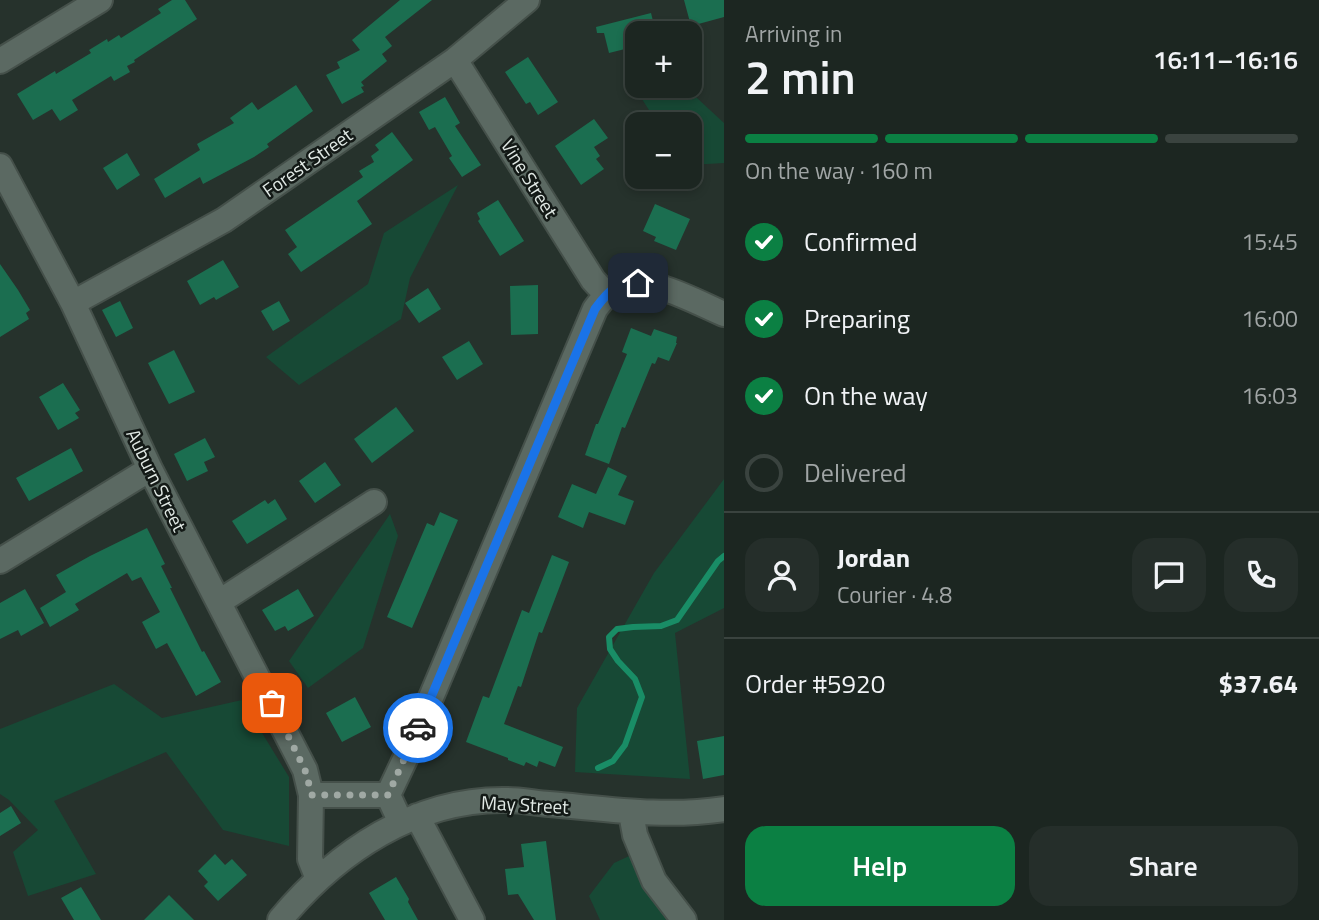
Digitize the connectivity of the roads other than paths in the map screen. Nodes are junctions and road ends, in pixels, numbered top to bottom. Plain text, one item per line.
1 (100, 0) edge
2 (527, 0) edge
3 (455, 60) junction
4 (0, 61) edge
5 (0, 166) edge
6 (606, 294) junction
7 (73, 303) junction
8 (724, 314) edge
9 (150, 469) junction
10 (374, 502) dead end
11 (0, 561) edge
12 (219, 601) junction
13 (312, 795) junction
14 (388, 795) junction
15 (724, 809) edge
16 (631, 813) junction
17 (409, 819) junction
18 (318, 880) junction
19 (280, 920) edge
20 (472, 920) edge
21 (684, 920) edge

1 - 4 street
2 - 3 street, Forest Street
3 - 6 street, Vine Street
3 - 7 street, Forest Street
5 - 7 street, Auburn Street
6 - 8 street
6 - 14 street
7 - 9 street, Auburn Street
9 - 11 street
9 - 12 street, Auburn Street
10 - 12 street
12 - 13 street, Auburn Street
13 - 14 street
13 - 18 street, Auburn Street
14 - 17 street
15 - 16 street, May Street
16 - 17 street, May Street
16 - 21 street
17 - 18 street, May Street
17 - 20 street
18 - 19 street, May Street

